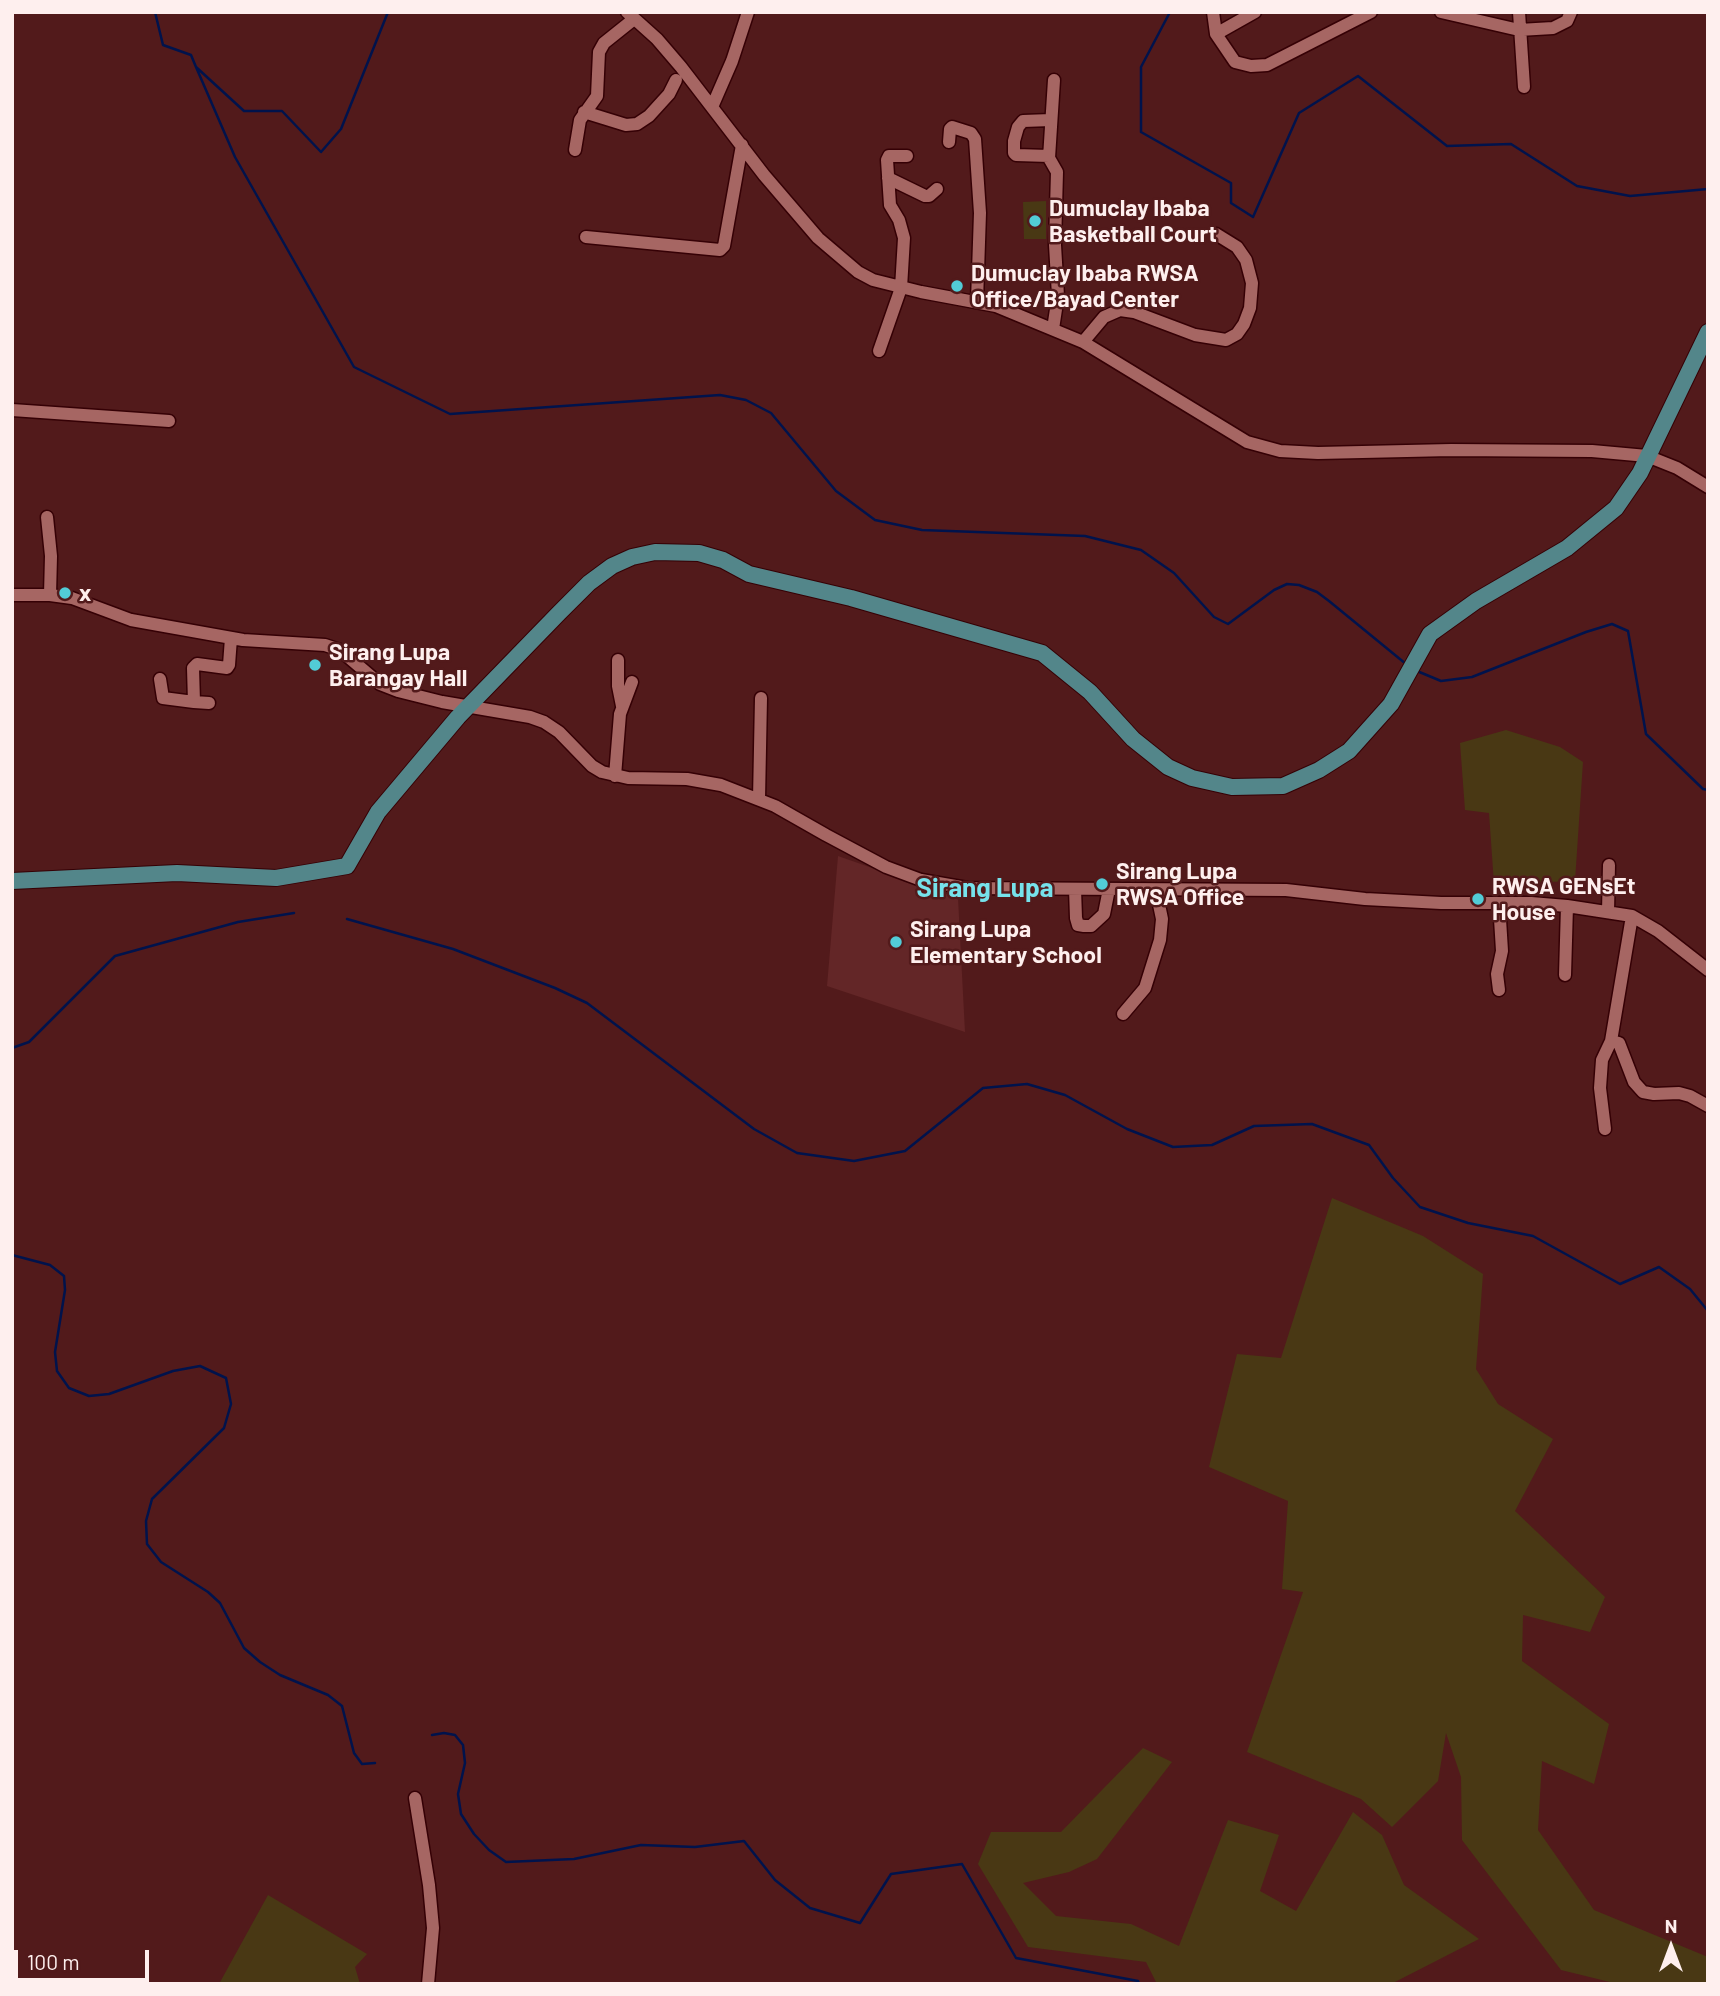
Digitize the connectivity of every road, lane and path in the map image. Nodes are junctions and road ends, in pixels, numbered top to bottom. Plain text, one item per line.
1 (748, 12) edge
2 (1213, 12) edge
3 (1255, 12) edge
4 (1371, 12) edge
5 (1441, 12) edge
6 (1519, 12) edge
7 (1571, 12) edge
8 (631, 16) edge
9 (1519, 30) junction
10 (1216, 34) junction
11 (676, 80) dead end
12 (1054, 80) dead end
13 (1524, 87) dead end
14 (712, 107) junction
15 (584, 113) junction
16 (1051, 120) junction
17 (949, 142) dead end
18 (742, 145) junction
19 (575, 150) dead end
20 (907, 156) dead end
21 (1049, 156) junction
22 (888, 178) junction
23 (937, 189) dead end
24 (1216, 234) dead end
25 (586, 237) dead end
26 (901, 288) junction
27 (977, 302) junction
28 (1053, 330) junction
29 (1708, 332) edge
30 (1083, 342) junction
31 (878, 351) dead end
32 (12, 410) edge
33 (169, 421) dead end
34 (1647, 456) junction
35 (1708, 487) edge
36 (47, 517) dead end
37 (12, 595) edge
38 (50, 595) junction
39 (231, 638) junction
40 (618, 660) dead end
41 (160, 679) dead end
42 (632, 682) dead end
43 (761, 698) dead end
44 (194, 702) junction
45 (209, 704) dead end
46 (468, 706) junction
47 (622, 706) junction
48 (615, 776) junction
49 (759, 799) junction
50 (1609, 865) dead end
51 (12, 881) edge
52 (1075, 889) junction
53 (1109, 889) junction
54 (1156, 890) junction
55 (1499, 903) junction
56 (1567, 906) junction
57 (1608, 912) junction
58 (1632, 916) junction
59 (1708, 970) edge
60 (1565, 975) dead end
61 (1499, 990) dead end
62 (1122, 1014) dead end
63 (1612, 1041) junction
64 (1708, 1106) edge
65 (1605, 1129) dead end
66 (415, 1798) dead end
67 (428, 1984) edge

1 - 14 street
2 - 10 street
3 - 10 street
4 - 10 street
5 - 9 street
6 - 9 street
7 - 9 street
8 - 14 street
8 - 15 street
9 - 13 street
11 - 15 street
12 - 16 street
14 - 18 street
15 - 19 street
16 - 21 street
16 - 21 street
17 - 27 street
18 - 25 street
18 - 26 street
20 - 22 street
21 - 28 street
22 - 23 street
22 - 26 street
24 - 30 street
26 - 27 street
26 - 31 street
27 - 28 street
28 - 30 street
29 - 34 main road
30 - 34 street
32 - 33 street
34 - 35 street
34 - 46 main road
36 - 38 street
37 - 38 street
38 - 39 street
39 - 44 street
39 - 46 street
40 - 47 street
41 - 44 street
42 - 47 street
43 - 49 street
44 - 45 street
46 - 48 street
46 - 51 main road
47 - 48 street
48 - 49 street
49 - 52 street
50 - 57 street
52 - 53 street
52 - 53 street
53 - 54 street
54 - 55 street
54 - 62 street
55 - 56 street
55 - 61 street
56 - 57 street
56 - 60 street
57 - 58 street
58 - 59 street
58 - 63 street
63 - 64 street
63 - 65 street
66 - 67 street

